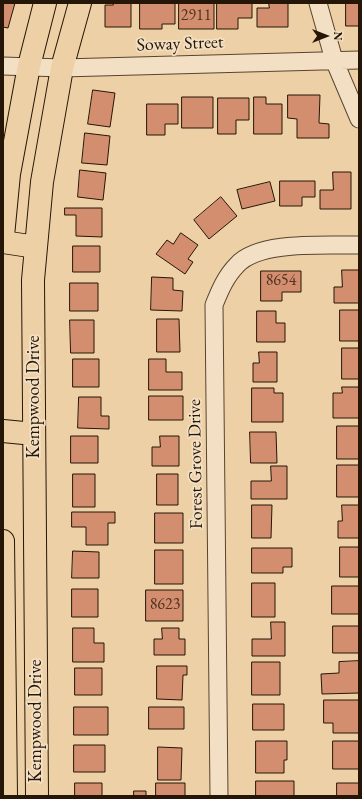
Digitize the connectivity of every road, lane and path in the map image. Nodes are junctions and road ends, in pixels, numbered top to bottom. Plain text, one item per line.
1 (45, 3) edge
2 (80, 3) edge
3 (318, 3) edge
4 (334, 60) junction
5 (359, 60) edge
6 (3, 66) edge
7 (29, 66) junction
8 (62, 68) junction
9 (359, 119) edge
10 (3, 236) edge
11 (3, 242) edge
12 (359, 245) edge
13 (36, 247) junction
14 (3, 431) edge
15 (34, 434) junction
16 (3, 541) edge
17 (4, 625) junction
18 (36, 628) junction
19 (6, 796) edge
20 (37, 796) edge
21 (219, 796) edge

1 - 7 main road
2 - 8 main road, Kempwood Drive
3 - 4 street
4 - 5 street, Soway Street
4 - 8 street, Soway Street
4 - 9 street
6 - 7 street, Soway Street
7 - 8 street, Soway Street
7 - 10 main road
8 - 13 main road, Kempwood Drive
11 - 13 main road
12 - 21 street, Forest Grove Drive
13 - 15 main road, Kempwood Drive
14 - 15 main road
15 - 18 main road, Kempwood Drive
16 - 17 main road, Kempwood Drive
17 - 18 main road
17 - 19 main road, Kempwood Drive
18 - 20 main road, Kempwood Drive

